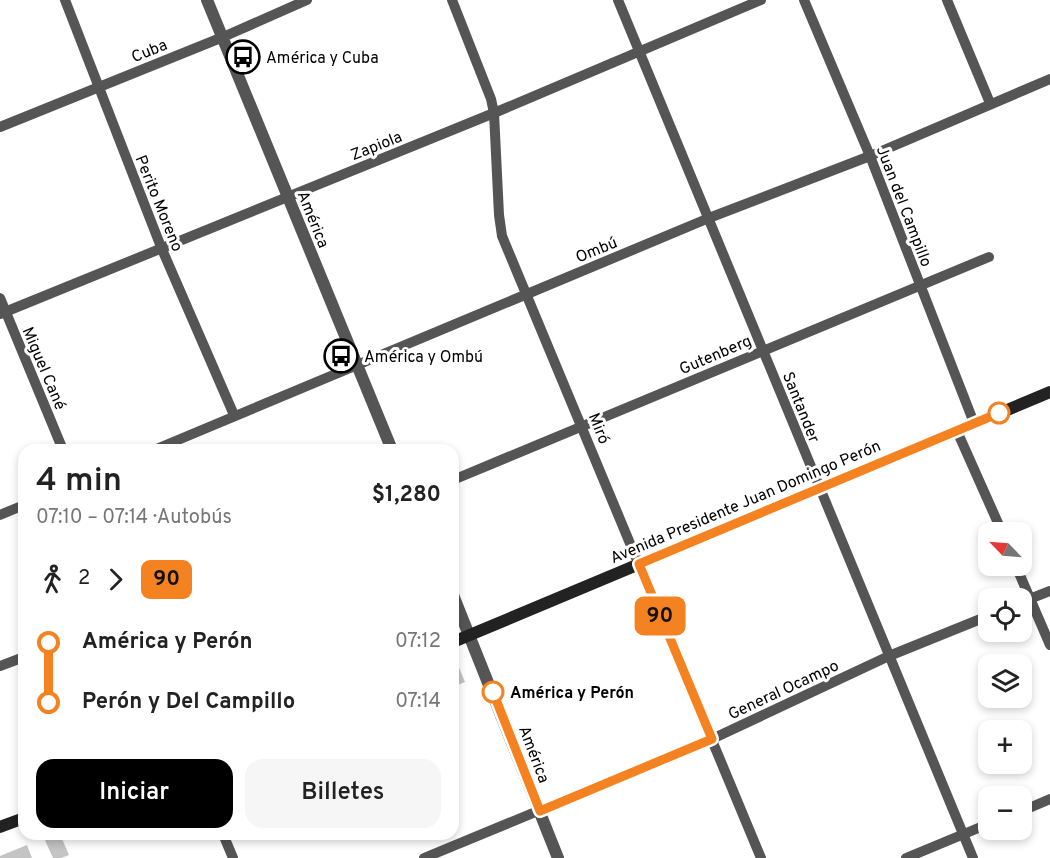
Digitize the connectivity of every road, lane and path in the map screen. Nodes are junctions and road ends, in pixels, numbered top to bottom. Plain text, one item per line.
1 (65, 0) edge
2 (207, 0) edge
3 (307, 0) edge
4 (452, 0) edge
5 (618, 0) edge
6 (761, 0) edge
7 (804, 0) edge
8 (947, 0) edge
9 (223, 37) junction
10 (640, 51) junction
11 (1050, 79) edge
12 (99, 87) junction
13 (990, 104) junction
14 (494, 113) junction
15 (0, 127) edge
16 (870, 156) junction
17 (288, 197) junction
18 (709, 219) junction
19 (161, 248) junction
20 (990, 257) dead end
21 (920, 287) junction
22 (527, 294) junction
23 (0, 298) edge
24 (3, 313) edge
25 (763, 351) junction
26 (357, 364) junction
27 (1050, 392) edge
28 (234, 415) junction
29 (974, 423) junction
30 (583, 426) junction
31 (957, 431) junction
32 (60, 444) edge
33 (168, 444) edge
34 (390, 444) edge
35 (459, 478) edge
36 (820, 488) junction
37 (18, 508) edge
38 (0, 515) edge
39 (998, 522) edge
40 (639, 564) junction
41 (1050, 591) edge
42 (1032, 598) edge
43 (459, 609) edge
44 (1032, 612) edge
45 (978, 620) edge
46 (470, 635) junction
47 (459, 640) edge
48 (1050, 645) edge
49 (889, 656) junction
50 (18, 659) edge
51 (0, 666) edge
52 (712, 739) junction
53 (1050, 799) edge
54 (1032, 807) edge
55 (540, 811) junction
56 (18, 820) edge
57 (0, 828) edge
58 (978, 828) edge
59 (964, 834) junction
60 (226, 840) edge
61 (233, 858) edge
62 (424, 858) edge
63 (558, 858) edge
64 (761, 858) edge
65 (906, 858) edge
66 (974, 858) edge

1 - 12 street, Perito Moreno
2 - 9 street, América
3 - 9 street, Cuba
4 - 14 street, Miró
5 - 10 street, Santander
6 - 10 street, Zapiola
7 - 16 street, Juan del Campillo
8 - 13 street
9 - 12 street, Cuba
9 - 17 street, América
10 - 14 street, Zapiola
10 - 18 street, Santander
11 - 13 street, Ombú
12 - 15 street, Cuba
12 - 19 street, Perito Moreno
13 - 16 street, Ombú
14 - 17 street, Zapiola
14 - 22 street, Miró
16 - 18 street, Ombú
16 - 21 street, Juan del Campillo
17 - 19 street, Zapiola
17 - 26 street, América
18 - 22 street, Ombú
18 - 25 street, Santander
19 - 24 street, Zapiola
19 - 28 street, Perito Moreno
20 - 21 street, Gutenberg
21 - 25 street, Gutenberg
21 - 29 street, Juan del Campillo
22 - 26 street, Ombú
22 - 30 street, Miró
23 - 24 street, Miguel Cané
24 - 32 street, Miguel Cané
25 - 30 street, Gutenberg
25 - 36 street, Santander
26 - 28 street, Ombú
26 - 34 street, América
27 - 29 main road, Avenida Presidente Juan Domingo Perón
28 - 33 street, Ombú
29 - 31 main road, Avenida Presidente Juan Domingo Perón
30 - 35 street, Gutenberg
30 - 40 street, Miró
31 - 36 main road, Avenida Presidente Juan Domingo Perón
31 - 39 street
36 - 40 main road, Avenida Presidente Juan Domingo Perón
36 - 49 street, Santander
37 - 38 street
40 - 46 main road, Avenida Presidente Juan Domingo Perón
40 - 52 street, Miró
41 - 42 street
43 - 46 street, América
44 - 48 street
45 - 49 street, General Ocampo
46 - 47 main road, Avenida Presidente Juan Domingo Perón
46 - 55 street, América
49 - 52 street, General Ocampo
49 - 59 street, Santander
50 - 51 street
52 - 55 street, General Ocampo
52 - 64 street, Miró
53 - 54 street
55 - 62 street, General Ocampo
55 - 63 street, América
56 - 57 main road
58 - 59 street
59 - 65 street
59 - 66 street, Santander
60 - 61 street

